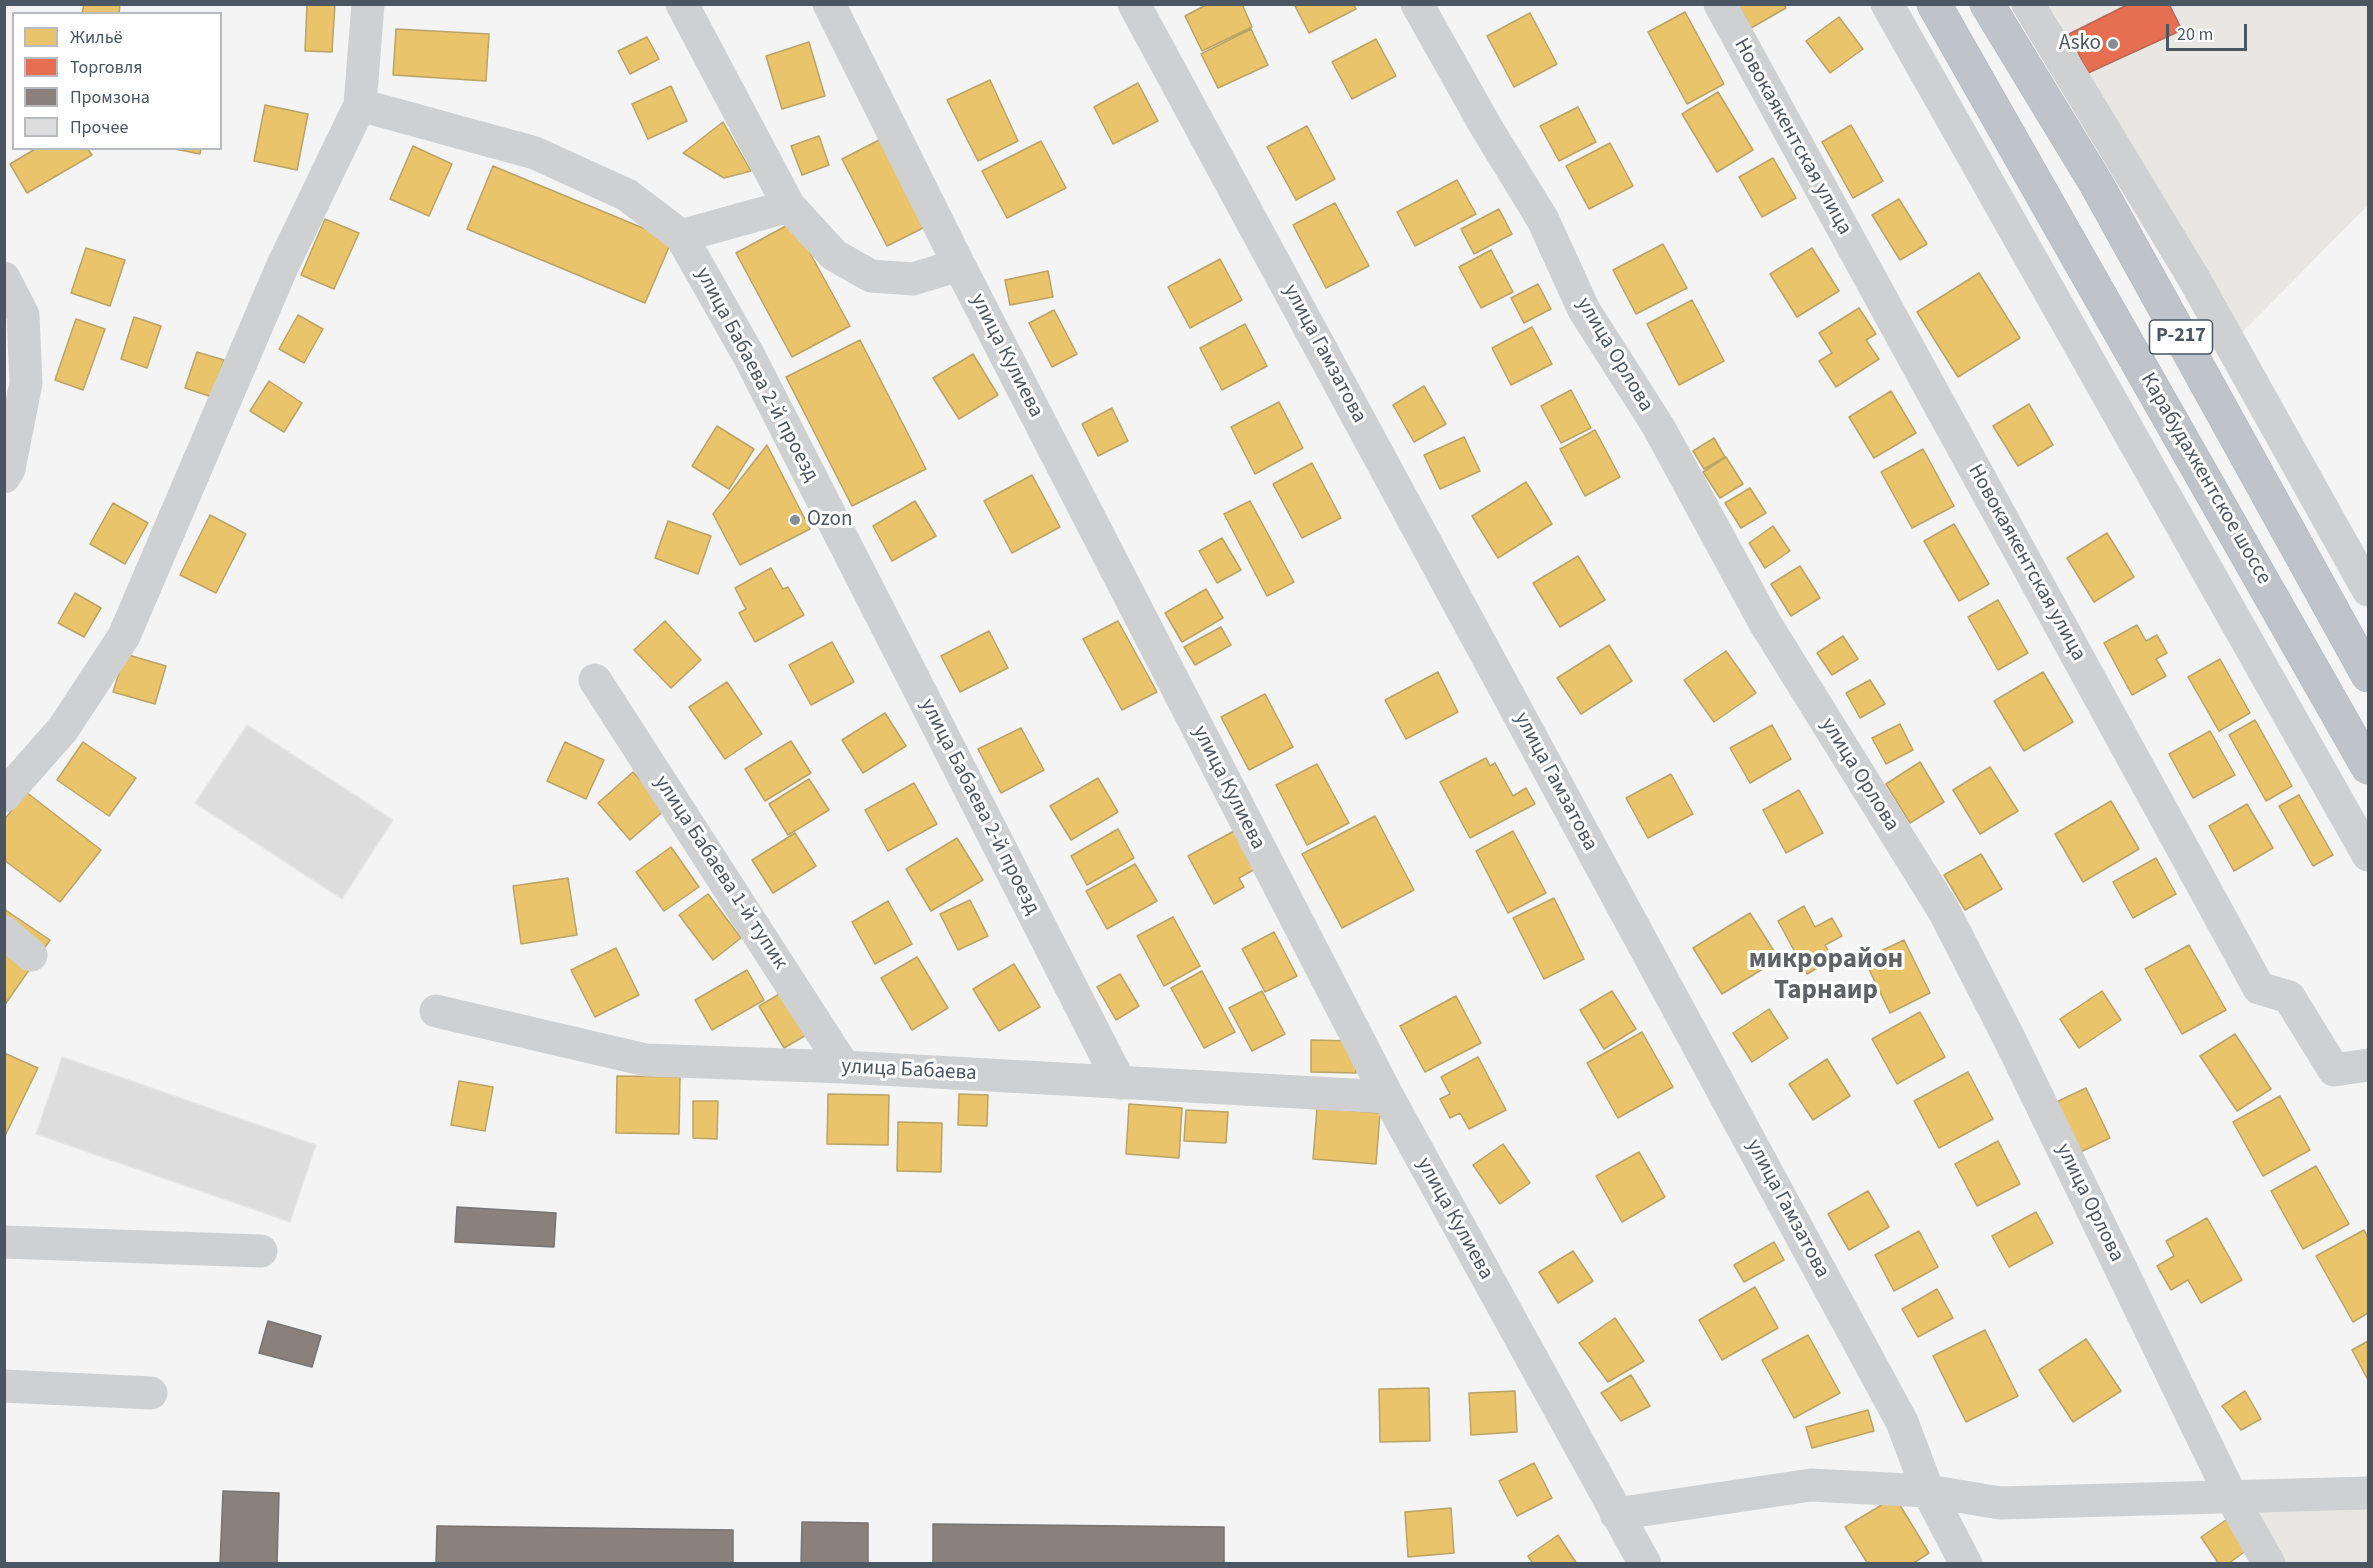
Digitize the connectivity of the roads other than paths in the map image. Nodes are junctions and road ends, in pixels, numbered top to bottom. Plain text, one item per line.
1 (368, 4) edge
2 (682, 4) edge
3 (829, 4) edge
4 (1134, 4) edge
5 (1417, 4) edge
6 (1720, 4) edge
7 (1887, 4) edge
8 (1934, 4) edge
9 (1987, 4) edge
10 (2028, 4) edge
11 (360, 105) junction
12 (789, 206) junction
13 (681, 236) junction
14 (959, 266) junction
15 (4, 278) edge
16 (4, 477) edge
17 (2368, 590) edge
18 (2368, 675) edge
19 (596, 680) dead end
20 (2368, 767) edge
21 (4, 796) edge
22 (2368, 855) edge
23 (4, 932) edge
24 (31, 955) dead end
25 (436, 1011) dead end
26 (2368, 1065) edge
27 (844, 1067) junction
28 (1120, 1083) junction
29 (1388, 1097) junction
30 (4, 1242) edge
31 (261, 1251) dead end
32 (4, 1386) edge
33 (151, 1393) dead end
34 (1928, 1491) junction
35 (2368, 1493) edge
36 (2231, 1496) junction
37 (1616, 1514) junction
38 (1645, 1563) edge
39 (1966, 1563) edge
40 (2269, 1563) edge

1 - 11 street
2 - 12 street
3 - 14 street, улица Кулиева
4 - 34 street, улица Гамзатова
5 - 36 street, улица Орлова
6 - 26 street, Новокаякентская улица
7 - 22 street
8 - 20 highway, Карабудахкентское шоссе
9 - 18 highway, Р-217
10 - 17 street
11 - 13 street, улица Бабаева 2-й проезд
11 - 21 street
12 - 13 street
12 - 14 street
13 - 28 street, улица Бабаева 2-й проезд
14 - 29 street, улица Кулиева
15 - 16 street
19 - 27 street, улица Бабаева 1-й тупик
23 - 24 street
25 - 27 street, улица Бабаева
27 - 28 street, улица Бабаева
28 - 29 street, улица Бабаева
29 - 37 street, улица Кулиева
30 - 31 street
32 - 33 street
34 - 36 street
34 - 37 street
34 - 39 street, улица Гамзатова
35 - 36 street
36 - 40 street, улица Орлова
37 - 38 street, улица Кулиева

